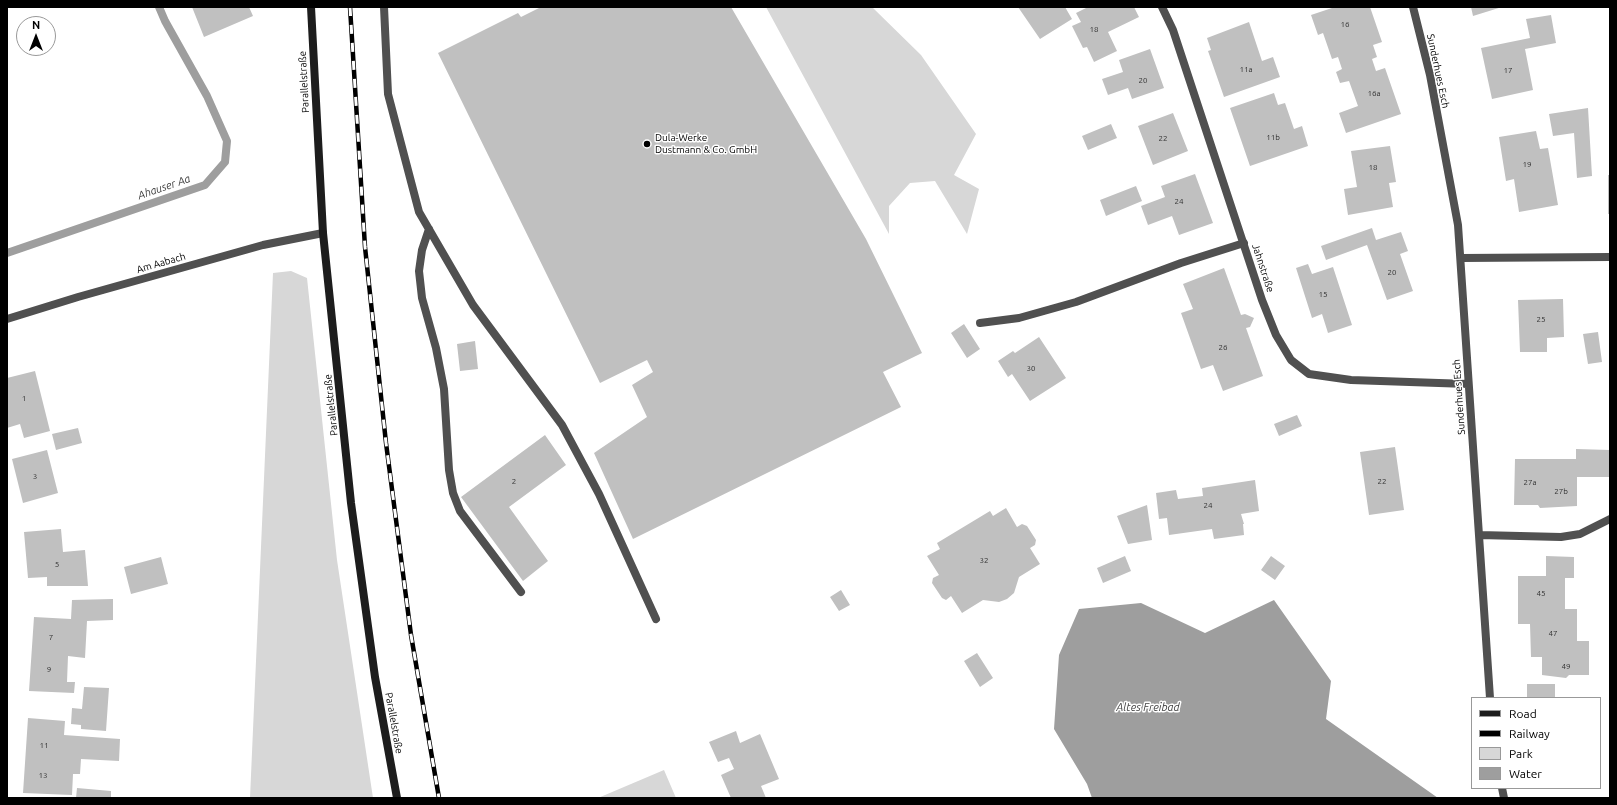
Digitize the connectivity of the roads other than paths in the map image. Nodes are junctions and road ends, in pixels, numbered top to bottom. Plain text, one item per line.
1 (310, 7) edge
2 (384, 7) edge
3 (1162, 7) edge
4 (1413, 7) edge
5 (429, 229) junction
6 (323, 234) junction
7 (1244, 243) junction
8 (1610, 257) edge
9 (1461, 258) junction
10 (7, 319) edge
11 (980, 323) dead end
12 (1468, 384) junction
13 (1610, 519) edge
14 (1479, 535) junction
15 (520, 592) dead end
16 (656, 619) dead end
17 (1490, 697) edge
18 (397, 798) edge

1 - 6 main road, Parallelstraße
2 - 5 street
3 - 7 street, Jahnstraße
4 - 9 street, Sunderhues Esch
5 - 15 street
5 - 16 street
6 - 10 street, Am Aabach
6 - 18 main road, Parallelstraße
7 - 11 street
7 - 12 street, Jahnstraße
8 - 9 street
9 - 12 street, Sunderhues Esch
12 - 14 street, Sunderhues Esch
13 - 14 street
14 - 17 street, Sunderhues Esch

